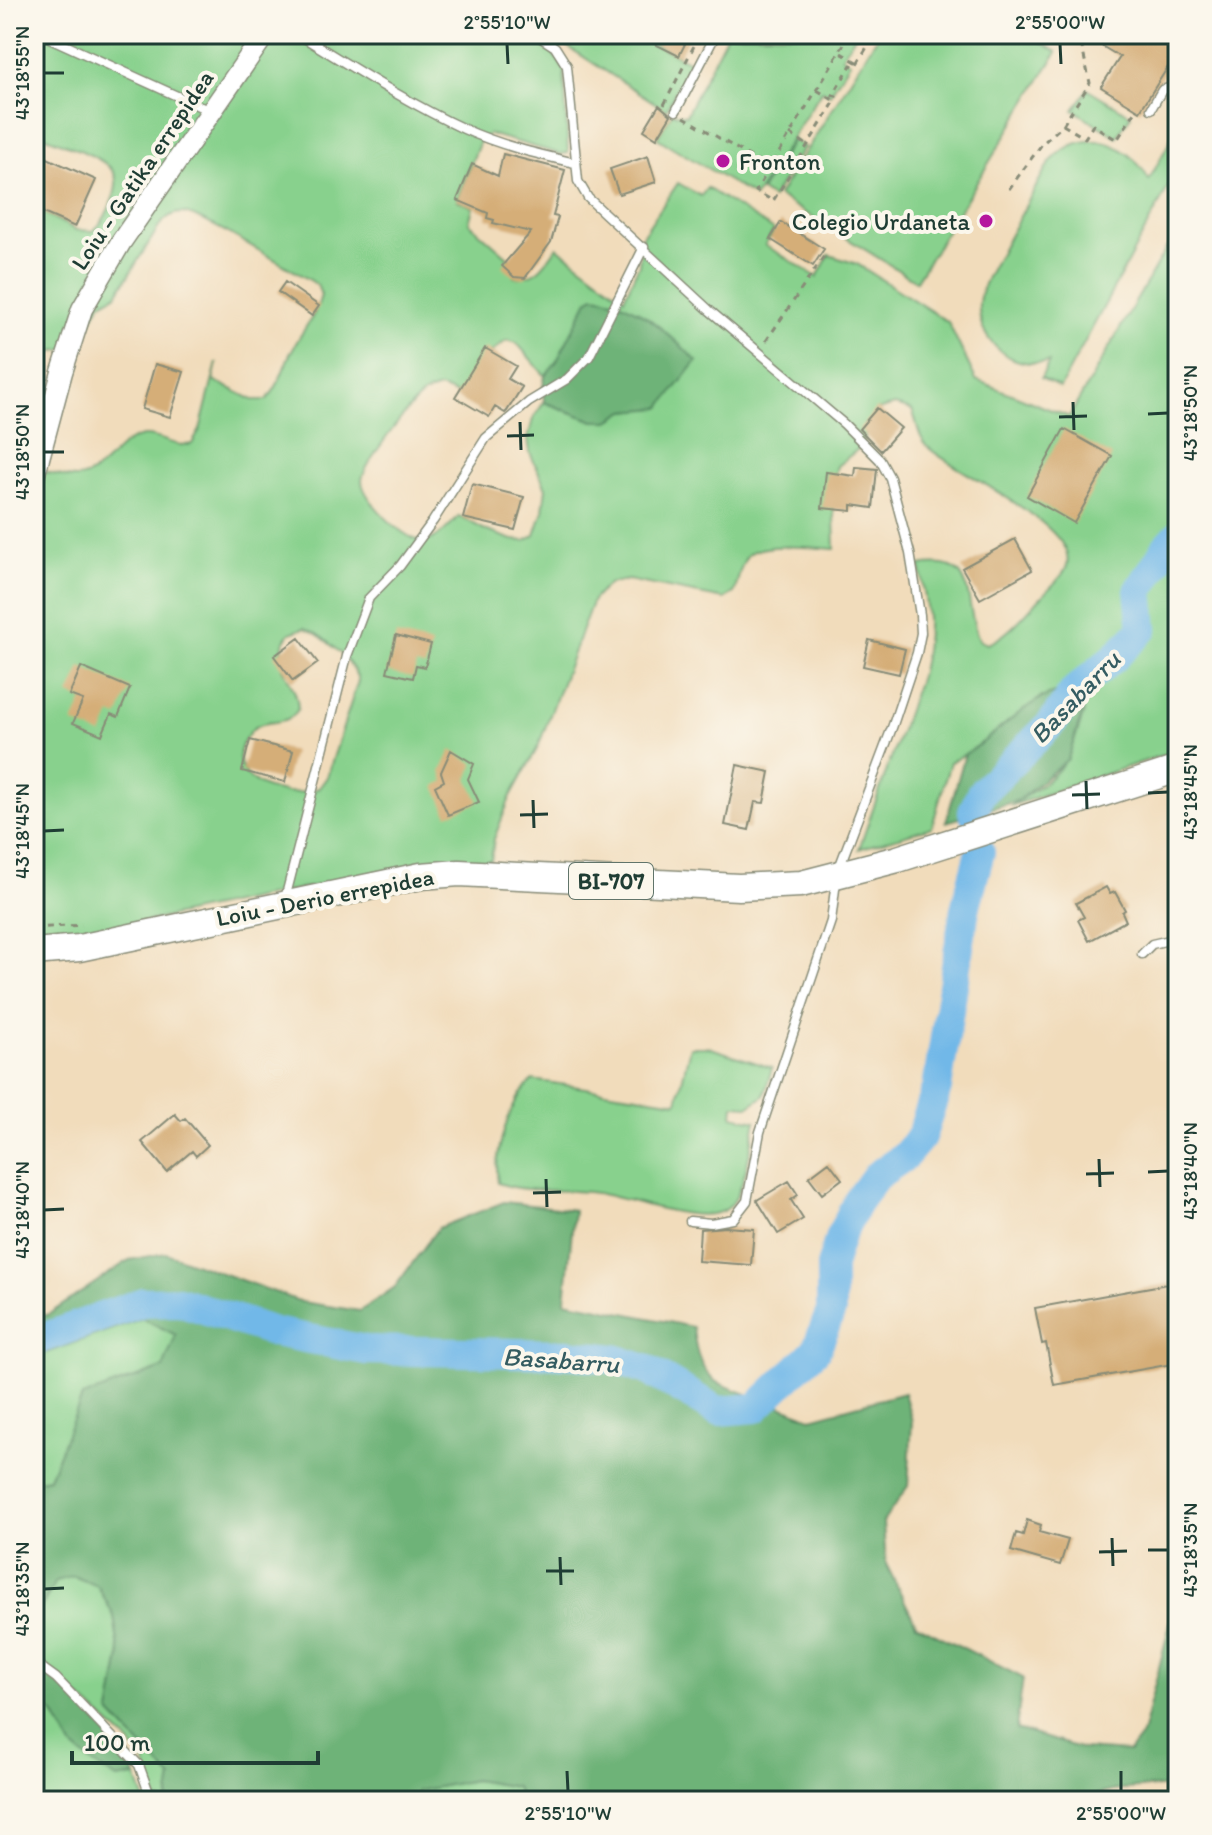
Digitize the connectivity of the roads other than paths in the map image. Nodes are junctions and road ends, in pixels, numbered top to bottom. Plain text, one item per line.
1 (41, 34) edge
2 (265, 34) edge
3 (298, 34) edge
4 (535, 34) edge
5 (716, 34) edge
6 (1045, 34) edge
7 (1058, 34) edge
8 (1178, 85) edge
9 (1151, 109) dead end
10 (213, 112) junction
11 (676, 112) road end
12 (575, 163) junction
13 (644, 247) junction
14 (34, 477) edge
15 (1178, 769) edge
16 (836, 877) junction
17 (283, 903) junction
18 (1178, 938) edge
19 (34, 952) edge
20 (1142, 954) dead end
21 (690, 1221) dead end
22 (34, 1662) edge
23 (152, 1801) edge

1 - 10 lane
2 - 10 street, Loiu - Gatika errepidea
3 - 12 lane
4 - 12 lane
5 - 11 lane
6 - 7 lane
8 - 9 lane
10 - 14 street, Loiu - Gatika errepidea
12 - 13 lane
13 - 16 lane
13 - 17 lane
15 - 16 main road, Loiu - Derio errepidea / BI-707
16 - 17 main road, Loiu - Derio errepidea / BI-707
16 - 21 lane
17 - 19 main road, Loiu - Derio errepidea / BI-707
18 - 20 lane
22 - 23 lane

